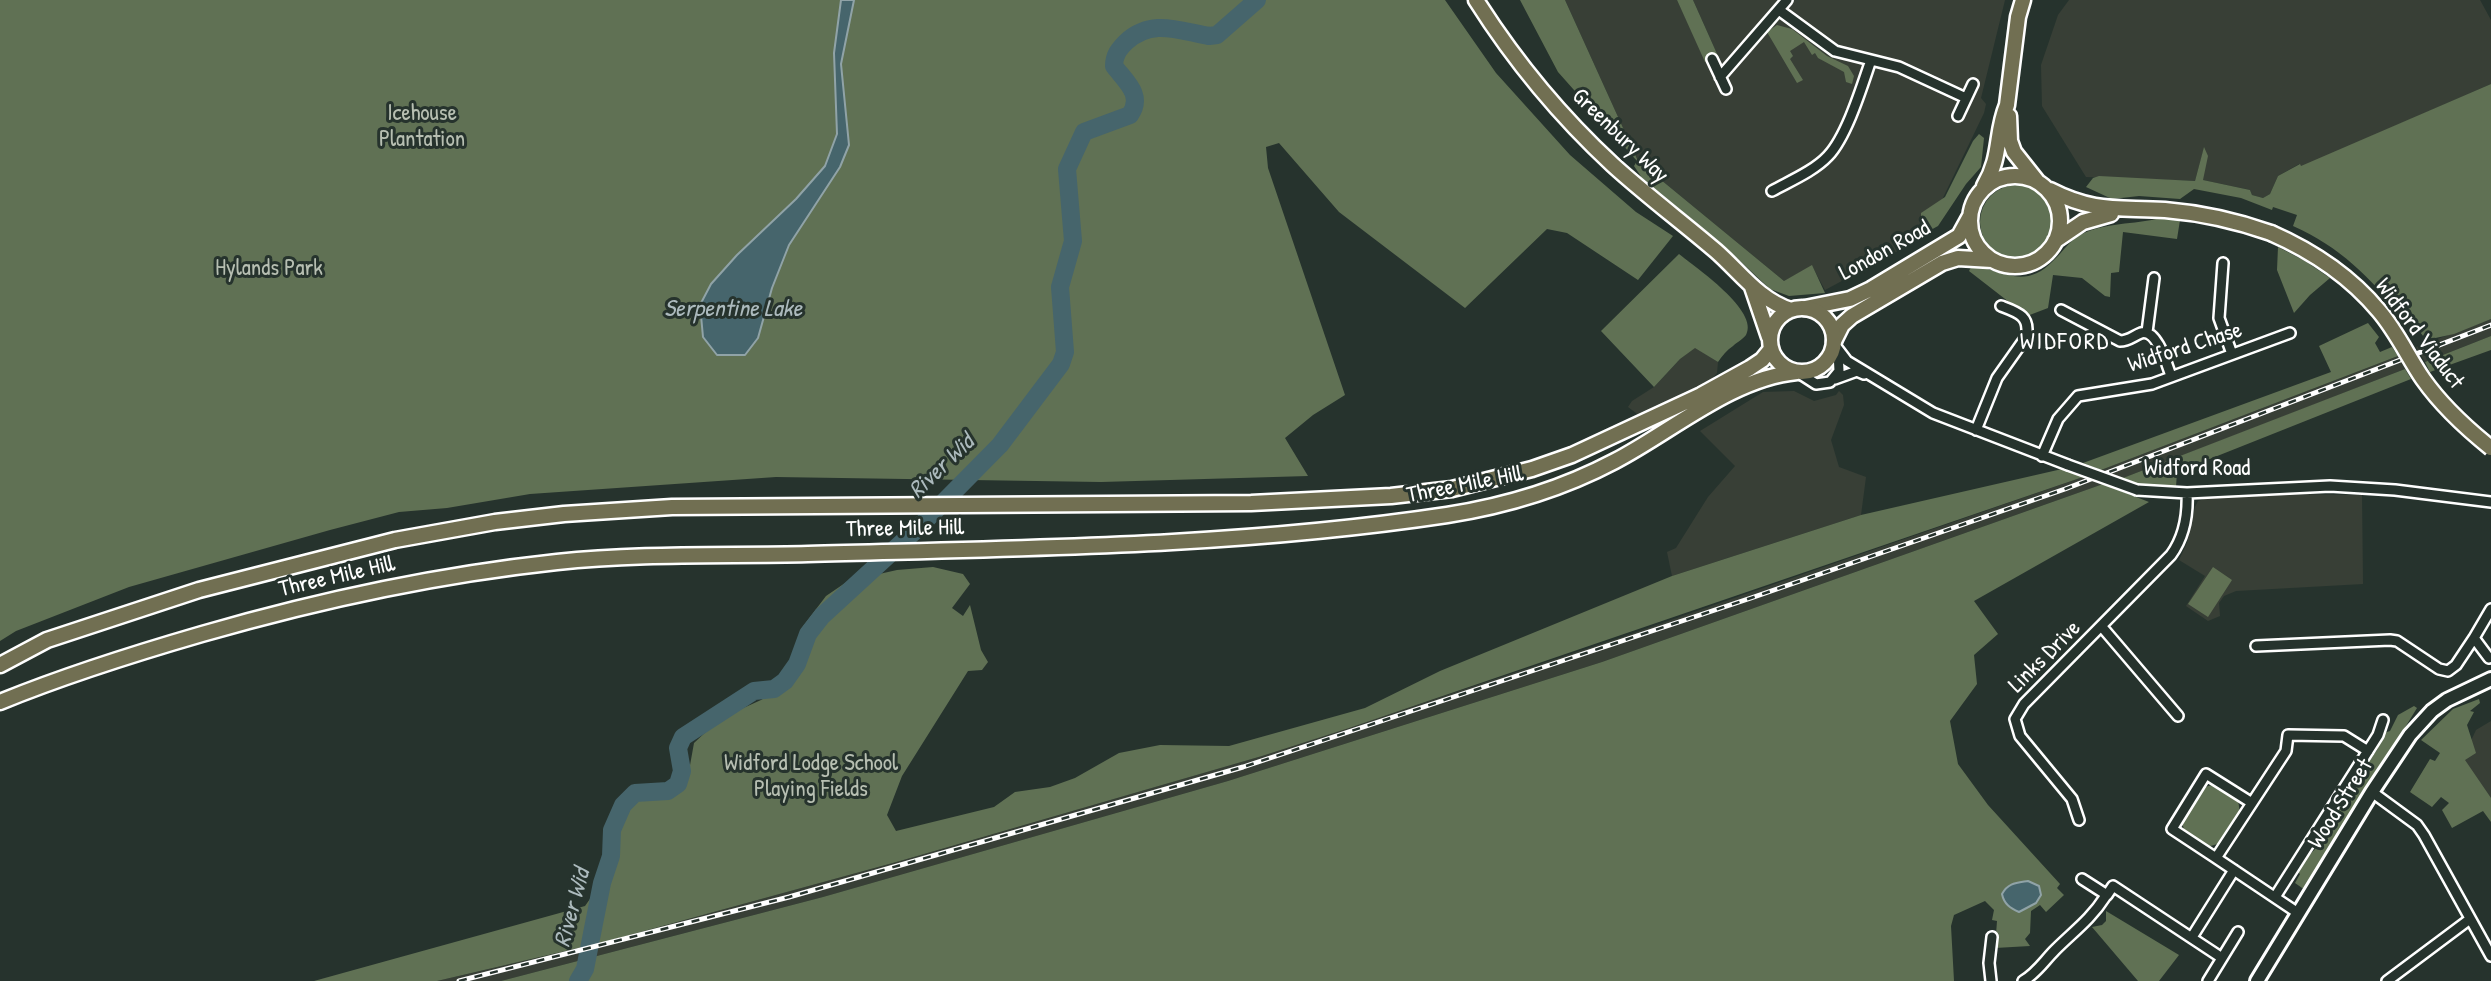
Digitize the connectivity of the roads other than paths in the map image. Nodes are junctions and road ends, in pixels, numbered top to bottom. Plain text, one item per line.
1 (1476, 0) edge
2 (1787, 0) edge
3 (2023, 0) edge
4 (1779, 10) junction
5 (1712, 59) dead end
6 (1871, 60) junction
7 (1720, 77) junction
8 (1973, 84) dead end
9 (1726, 89) dead end
10 (1966, 98) junction
11 (2007, 105) junction
12 (1958, 116) dead end
13 (2043, 186) junction
14 (1772, 191) dead end
15 (1980, 193) junction
16 (1971, 211) junction
17 (2123, 211) junction
18 (2054, 243) junction
19 (1994, 260) junction
20 (2223, 263) dead end
21 (2154, 278) dead end
22 (1752, 287) junction
23 (2001, 306) dead end
24 (1798, 309) junction
25 (2061, 310) dead end
26 (2147, 332) junction
27 (2290, 333) dead end
28 (1770, 343) junction
29 (1836, 345) junction
30 (2232, 354) junction
31 (1798, 372) junction
32 (2171, 376) junction
33 (1834, 379) junction
34 (1882, 382) junction
35 (1976, 430) junction
36 (2491, 448) edge
37 (2042, 456) junction
38 (2186, 493) junction
39 (2491, 502) edge
40 (2491, 609) edge
41 (2102, 627) junction
42 (2474, 638) junction
43 (2256, 646) dead end
44 (2489, 658) dead end
45 (0, 665) edge
46 (2491, 679) edge
47 (0, 702) edge
48 (2178, 716) dead end
49 (2383, 720) dead end
50 (2368, 751) junction
51 (2372, 792) junction
52 (2252, 803) junction
53 (2079, 820) dead end
54 (2216, 858) junction
55 (2234, 870) junction
56 (2082, 879) dead end
57 (2105, 897) dead end
58 (2275, 897) junction
59 (2298, 913) junction
60 (2470, 919) junction
61 (2238, 932) dead end
62 (1992, 937) dead end
63 (2192, 937) junction
64 (2491, 956) edge
65 (2222, 958) junction
66 (1991, 981) edge
67 (2023, 981) edge
68 (2208, 981) edge
69 (2257, 981) edge
70 (2387, 981) edge

1 - 22 main road, Greenbury Way
2 - 4 street
3 - 11 main road
4 - 6 street
4 - 7 street
5 - 7 street
6 - 10 street
6 - 14 street
7 - 9 street
8 - 10 street
10 - 12 street
11 - 13 main road
11 - 15 main road
13 - 15 main road
13 - 17 main road
13 - 18 main road
15 - 16 main road
16 - 19 main road
16 - 24 main road, London Road
17 - 18 main road
17 - 36 main road, Widford Viaduct, bridge
18 - 19 main road
19 - 29 main road, London Road
20 - 30 street
21 - 26 street
22 - 24 main road, Greenbury Way
22 - 28 main road, Greenbury Way
23 - 35 street
24 - 28 main road
24 - 29 main road
25 - 26 street
26 - 32 street
27 - 30 street, Widford Chase
28 - 31 main road
28 - 45 main road, Three Mile Hill
29 - 31 main road
29 - 33 street
29 - 34 street, Widford Road
30 - 32 street, Widford Chase
31 - 33 street, Widford Road
31 - 47 main road, Three Mile Hill
32 - 37 street, Widford Chase
33 - 34 street, Widford Road
34 - 35 street, Widford Road
35 - 37 street, Widford Road
37 - 38 street, Widford Road, bridge
38 - 39 street, Widford Road
38 - 41 street, Links Drive
40 - 42 street
41 - 48 street, Links Drive
41 - 53 street, Links Drive
42 - 43 street
42 - 44 street
46 - 51 main road, Wood Street
49 - 50 street
50 - 52 street
50 - 58 street
51 - 59 main road, Wood Street
51 - 60 street
52 - 54 street
52 - 54 street
54 - 55 street
55 - 58 street
55 - 63 street
56 - 63 street
57 - 67 street
58 - 59 street
59 - 69 main road, Wood Street
60 - 64 street
60 - 70 street
61 - 65 street
62 - 66 street
63 - 65 street
65 - 68 street

